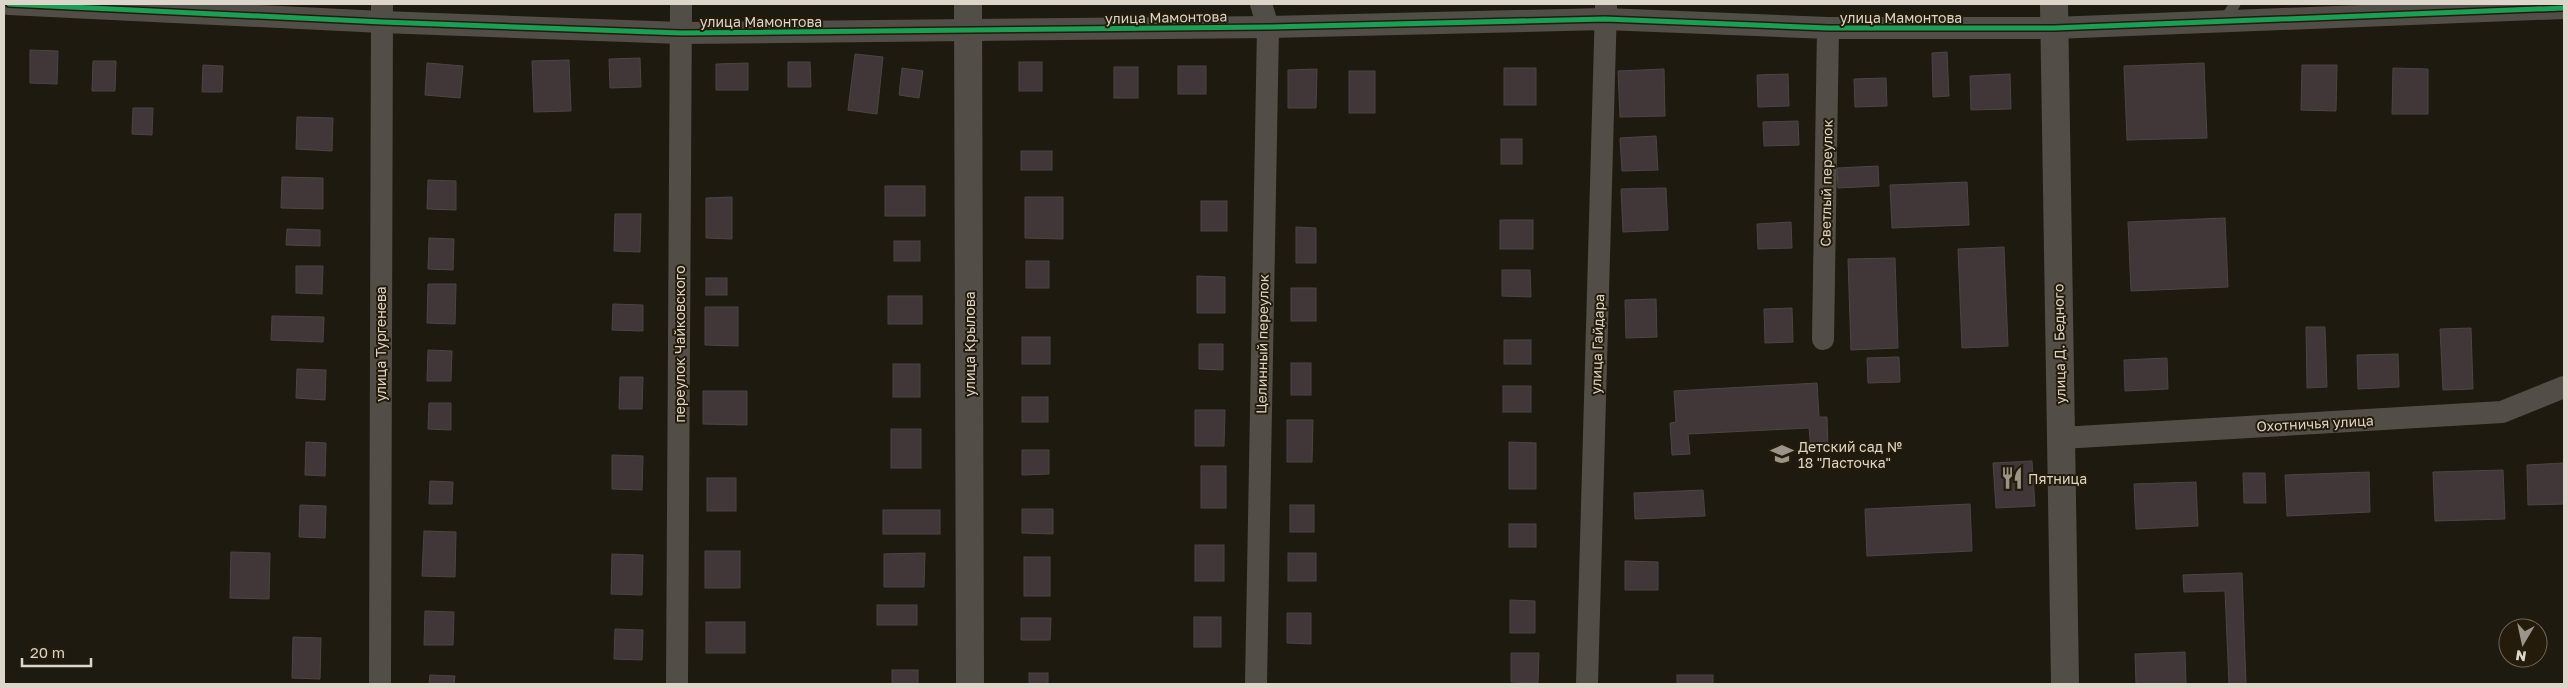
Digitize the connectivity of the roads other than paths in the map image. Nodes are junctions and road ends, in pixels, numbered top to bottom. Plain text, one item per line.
1 (9, 4) edge
2 (681, 4) edge
3 (968, 4) edge
4 (1261, 4) edge
5 (2564, 8) edge
6 (1606, 12) edge
7 (2229, 12) edge
8 (382, 13) edge
9 (2054, 16) edge
10 (1268, 27) junction
11 (1828, 28) junction
12 (968, 31) junction
13 (681, 33) junction
14 (1823, 339) dead end
15 (2564, 386) edge
16 (2061, 438) junction
17 (380, 684) edge
18 (677, 684) edge
19 (970, 684) edge
20 (1256, 684) edge
21 (1587, 684) edge
22 (2065, 684) edge

1 - 8 street, улица Мамонтова
2 - 13 street, переулок Чайковского
3 - 12 street, улица Крылова
4 - 10 street, Целинный переулок
5 - 7 street, улица Мамонтова
6 - 10 street, улица Мамонтова
6 - 11 street, улица Мамонтова
6 - 21 street, улица Гайдара
7 - 9 street, улица Мамонтова
8 - 13 street, улица Мамонтова
8 - 17 street, улица Тургенева
9 - 11 street, улица Мамонтова
9 - 16 street, улица Д. Бедного
10 - 12 street, улица Мамонтова
10 - 20 street, Целинный переулок
11 - 14 street, Светлый переулок
12 - 13 street, улица Мамонтова
12 - 19 street, улица Крылова
13 - 18 street, переулок Чайковского
15 - 16 street, Охотничья улица
16 - 22 street, улица Д. Бедного

